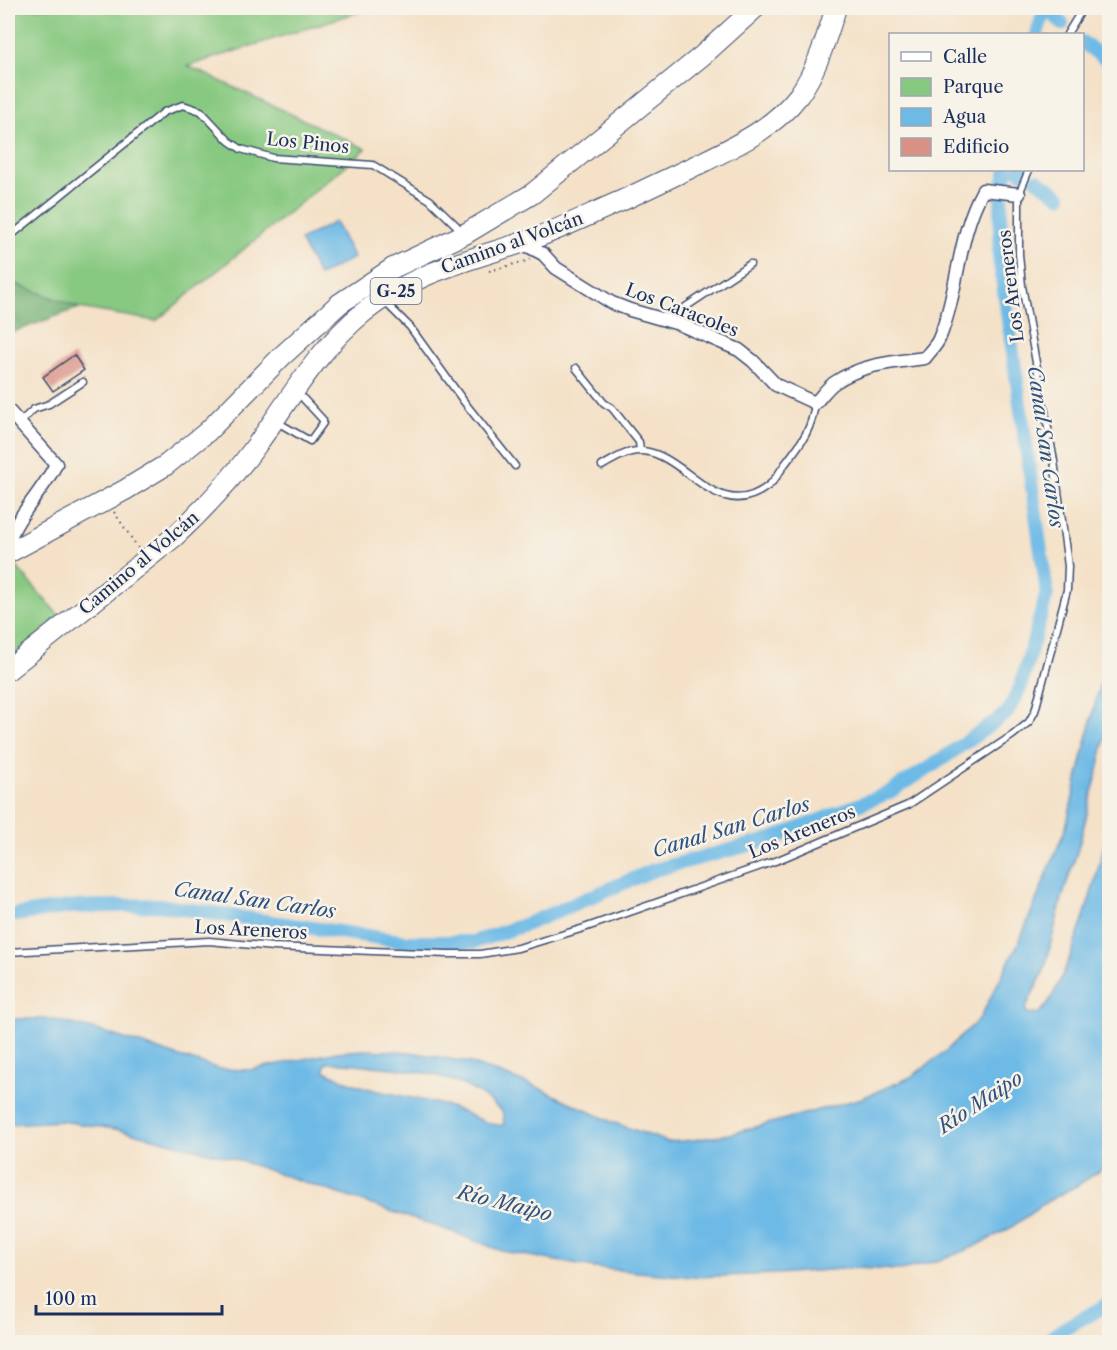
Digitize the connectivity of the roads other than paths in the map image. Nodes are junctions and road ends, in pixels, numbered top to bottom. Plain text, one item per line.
1 (755, 8) edge
2 (836, 8) edge
3 (1083, 8) edge
4 (1068, 33) edge
5 (1029, 171) edge
6 (1018, 194) junction
7 (465, 234) junction
8 (8, 238) edge
9 (522, 243) junction
10 (750, 264) dead end
11 (382, 299) junction
12 (665, 320) junction
13 (576, 368) dead end
14 (83, 382) dead end
15 (297, 387) junction
16 (815, 403) junction
17 (8, 410) edge
18 (274, 420) junction
19 (19, 424) junction
20 (640, 451) junction
21 (515, 466) dead end
22 (602, 466) dead end
23 (8, 544) edge
24 (8, 553) edge
25 (8, 670) edge
26 (8, 952) edge

1 - 7 main road, Camino al Volcán / G-25
2 - 9 main road, Camino al Volcán / G-25
3 - 4 lane
5 - 6 lane, Los Areneros
6 - 16 street
6 - 26 lane, Los Areneros
7 - 8 lane, Los Pinos
7 - 24 main road, Camino al Volcán / G-25
9 - 11 main road, Camino al Volcán / G-25
9 - 12 street, Los Caracoles
10 - 12 lane
11 - 15 main road, Camino al Volcán / G-25
11 - 21 lane
12 - 16 street, Los Caracoles
13 - 20 lane
14 - 19 lane
15 - 18 main road, Camino al Volcán / G-25
15 - 18 lane
16 - 20 lane
17 - 19 street
18 - 25 main road, Camino al Volcán / G-25
19 - 23 street
20 - 22 lane

